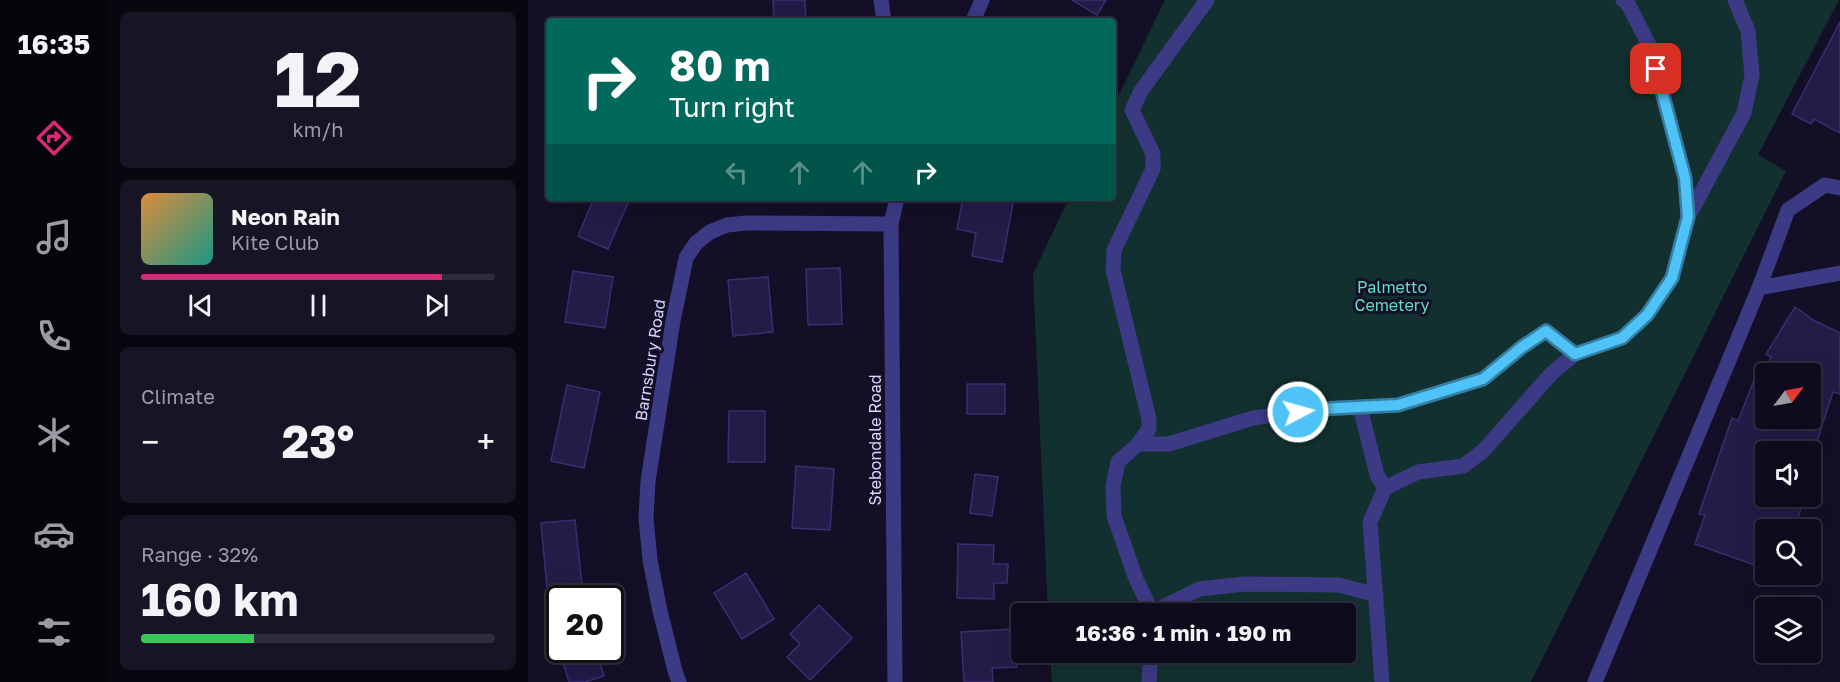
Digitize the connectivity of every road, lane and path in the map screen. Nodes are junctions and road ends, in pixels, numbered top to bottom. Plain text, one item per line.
1 (881, 0) edge
2 (982, 0) edge
3 (1207, 0) edge
4 (1623, 0) edge
5 (1735, 0) edge
6 (884, 18) edge
7 (974, 18) edge
8 (1840, 188) edge
9 (896, 201) edge
10 (1688, 217) junction
11 (891, 224) junction
12 (1840, 273) edge
13 (1759, 288) junction
14 (1575, 354) junction
15 (1360, 407) junction
16 (1138, 444) junction
17 (1385, 488) junction
18 (1376, 595) junction
19 (1148, 603) edge
20 (1172, 603) edge
21 (1150, 663) edge
22 (679, 682) edge
23 (895, 682) edge
24 (1149, 682) edge
25 (1382, 682) edge
26 (1595, 682) edge

1 - 6 street
2 - 7 street
3 - 16 street
4 - 10 street
5 - 10 street
8 - 13 street
9 - 11 street, Stebondale Road
10 - 14 street
11 - 22 street, Barnsbury Road
11 - 23 street, Stebondale Road
12 - 13 street
13 - 26 street
14 - 15 street
14 - 17 street
15 - 16 street
15 - 17 street
16 - 19 street
17 - 18 street
18 - 20 street
18 - 25 street
21 - 24 street

